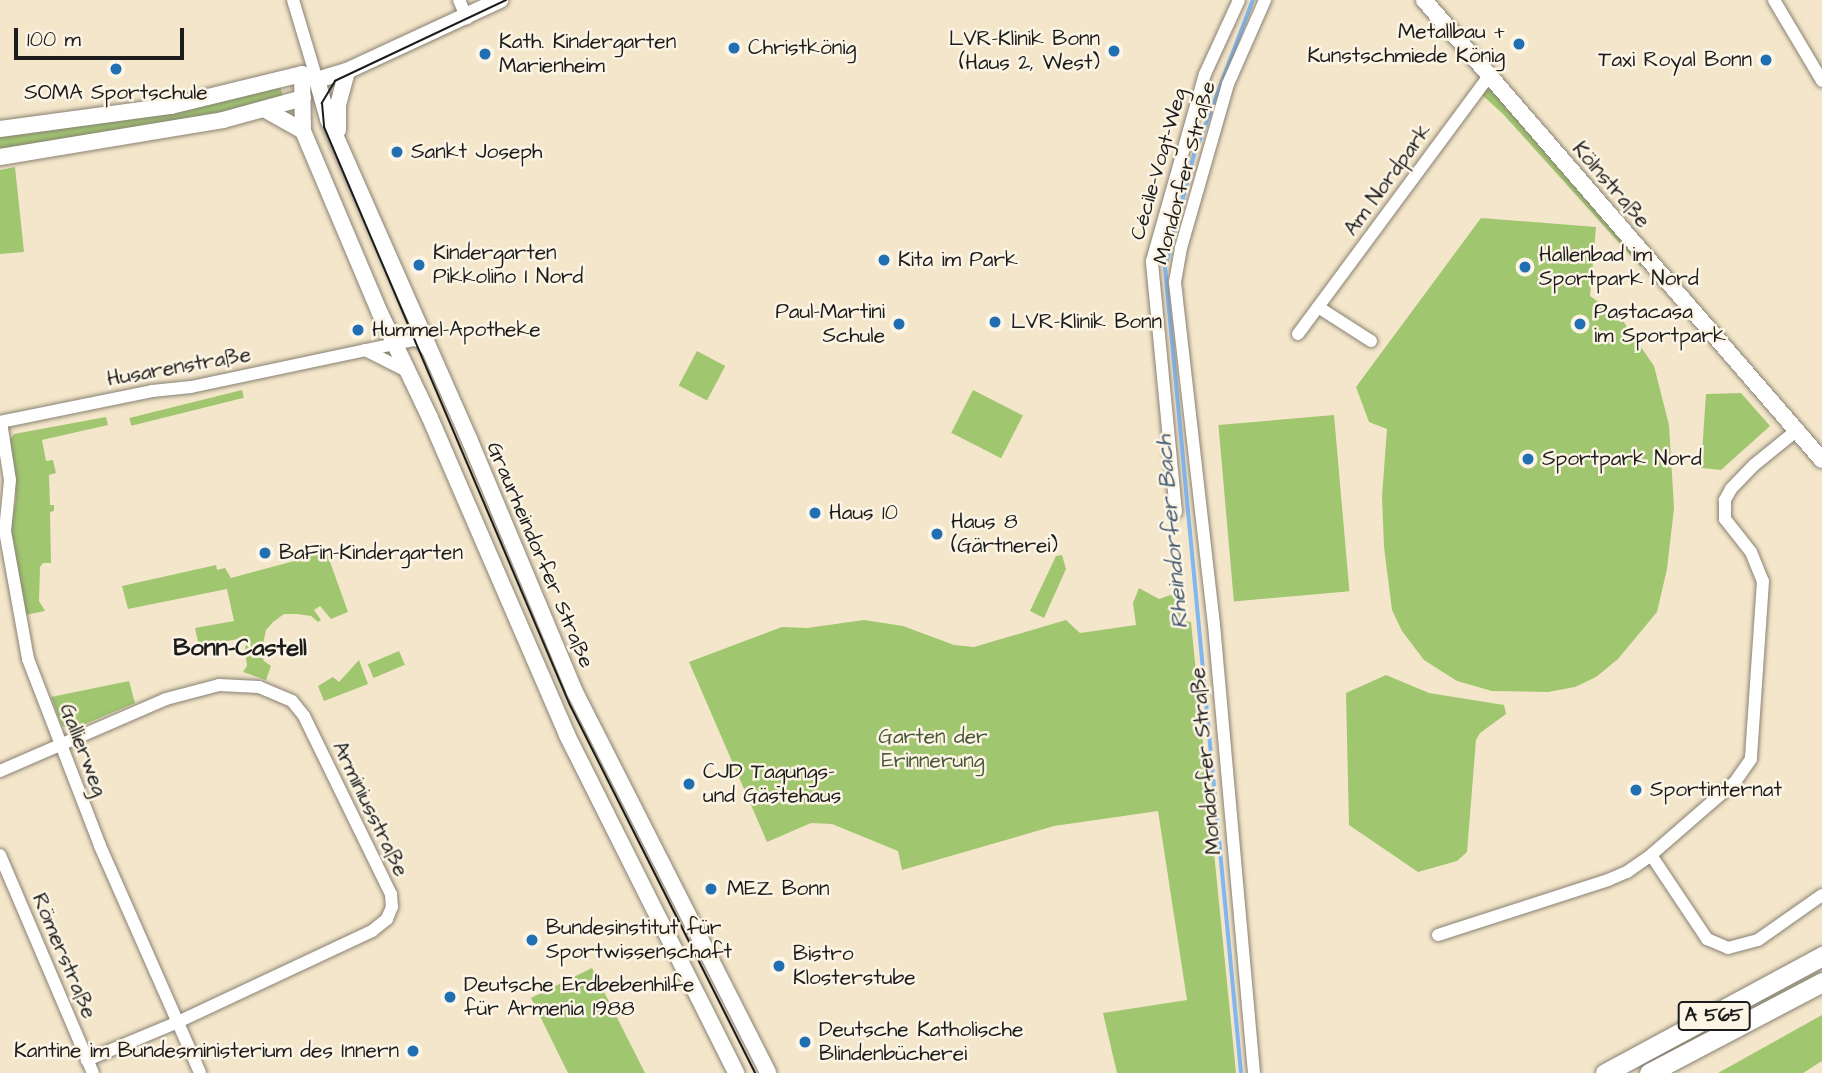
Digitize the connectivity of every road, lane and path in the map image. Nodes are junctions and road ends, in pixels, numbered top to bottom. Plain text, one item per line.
1 (293, 0) edge
2 (459, 0) edge
3 (500, 0) edge
4 (1239, 0) edge
5 (1265, 0) edge
6 (1774, 0) edge
7 (1427, 1) edge
8 (467, 18) junction
9 (347, 71) junction
10 (1489, 76) junction
11 (309, 77) junction
12 (1822, 80) edge
13 (303, 98) junction
14 (264, 109) junction
15 (0, 129) edge
16 (303, 131) junction
17 (341, 144) junction
18 (0, 158) edge
19 (1318, 307) junction
20 (418, 321) junction
21 (1298, 334) dead end
22 (414, 340) junction
23 (1371, 341) dead end
24 (394, 344) junction
25 (365, 350) junction
26 (431, 355) junction
27 (407, 371) junction
28 (0, 422) edge
29 (1796, 431) junction
30 (1822, 460) edge
31 (1176, 512) dead end
32 (60, 745) junction
33 (0, 771) edge
34 (0, 855) edge
35 (1651, 855) junction
36 (1822, 895) edge
37 (1438, 935) dead end
38 (1822, 956) edge
39 (1822, 982) edge
40 (177, 1022) junction
41 (90, 1067) edge
42 (200, 1073) edge
43 (736, 1073) edge
44 (768, 1073) edge
45 (1254, 1073) edge
46 (1605, 1073) edge
47 (1649, 1073) edge

1 - 11 street, Graurheindorfer Straße
2 - 8 street
3 - 8 main road
4 - 31 street, Cécile-Vogt-Weg
5 - 45 street, Mondorfer Straße
6 - 12 street
7 - 10 main road, Kölnstraße
8 - 9 main road
9 - 11 main road
9 - 17 main road
10 - 19 street, Am Nordpark
10 - 29 main road, Kölnstraße
11 - 13 main road, Graurheindorfer Straße
11 - 15 main road
11 - 17 main road, Graurheindorfer Straße
13 - 14 main road
13 - 16 main road, Graurheindorfer Straße
14 - 16 main road
14 - 18 main road
16 - 24 main road, Graurheindorfer Straße
17 - 20 main road, Graurheindorfer Straße
19 - 21 street, Am Nordpark
19 - 23 street
20 - 22 street
20 - 26 main road, Graurheindorfer Straße
22 - 24 street, Husarenstraße
22 - 26 street
24 - 25 street, Husarenstraße
24 - 27 main road, Graurheindorfer Straße
25 - 27 street
25 - 28 street, Husarenstraße
26 - 44 main road, Graurheindorfer Straße
27 - 43 main road, Graurheindorfer Straße
28 - 32 street, Gallierweg
29 - 30 main road, Kölnstraße
29 - 35 street
32 - 33 street, Arminiusstraße
32 - 40 street, Gallierweg
32 - 40 street, Arminiusstraße
34 - 41 street, Römerstraße
35 - 36 street
35 - 37 street
38 - 46 highway, A 565
39 - 47 highway, A 565
40 - 41 street, Arminiusstraße
40 - 42 street, Gallierweg

